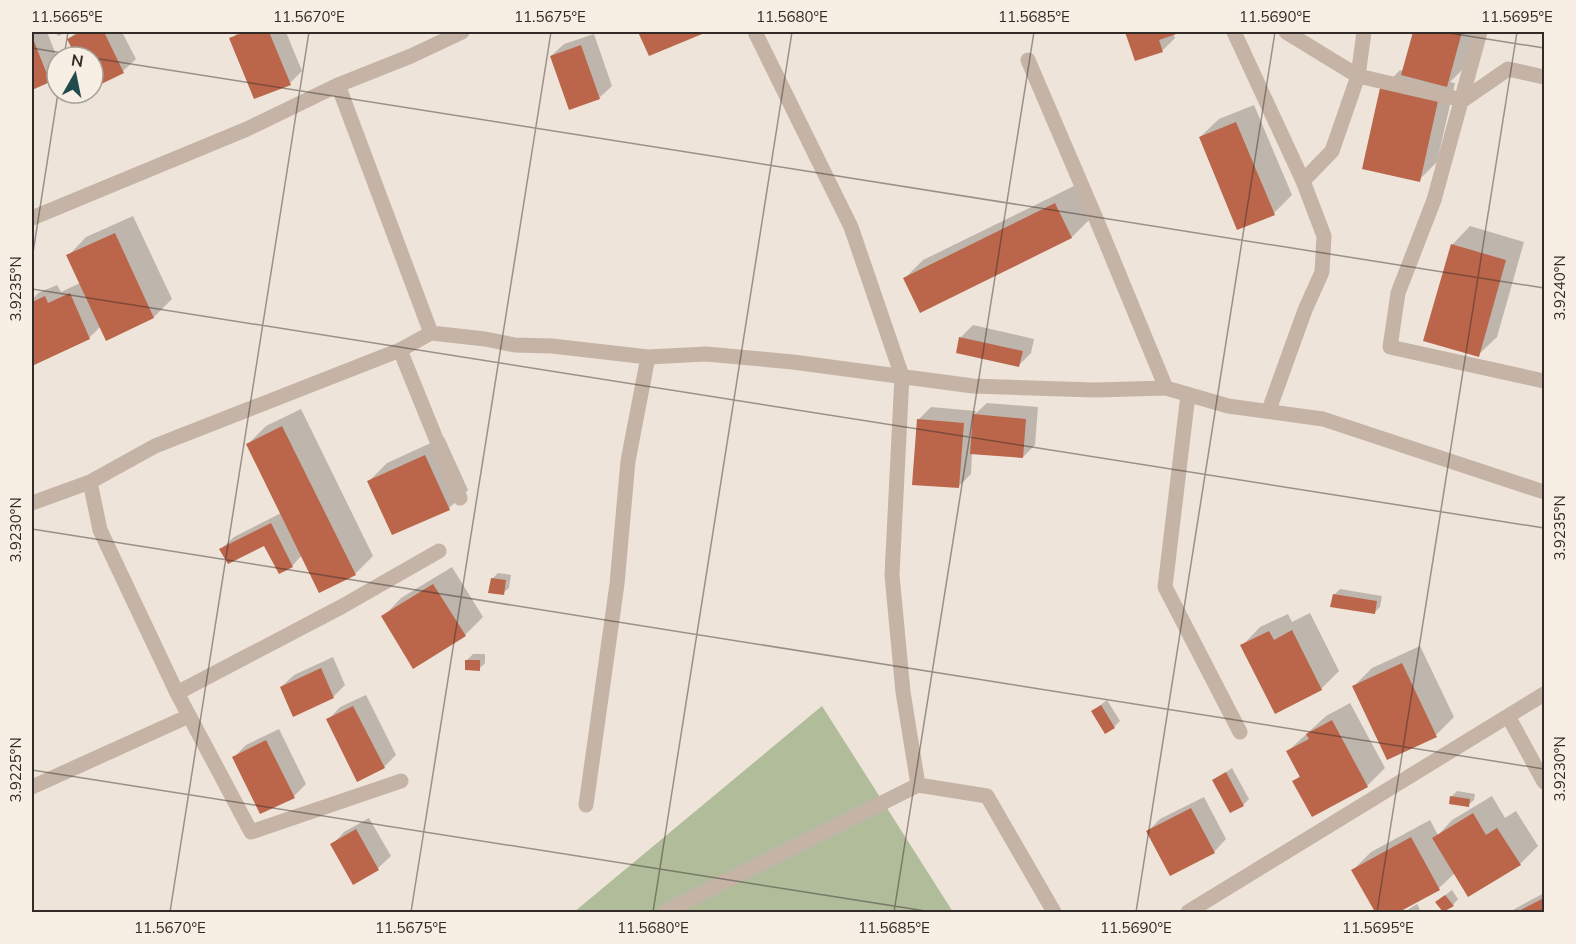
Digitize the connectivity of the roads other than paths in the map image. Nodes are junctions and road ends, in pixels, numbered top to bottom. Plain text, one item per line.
1 (462, 32) edge
2 (755, 32) edge
3 (1234, 32) edge
4 (1286, 32) edge
5 (1364, 32) edge
6 (1480, 32) edge
7 (1028, 60) dead end
8 (1358, 76) junction
9 (1545, 77) edge
10 (338, 85) junction
11 (1462, 100) junction
12 (1303, 181) junction
13 (32, 218) edge
14 (431, 333) junction
15 (400, 350) junction
16 (648, 357) junction
17 (902, 376) junction
18 (1545, 381) edge
19 (1166, 388) junction
20 (1188, 394) junction
21 (1269, 410) junction
22 (90, 482) junction
23 (1545, 492) edge
24 (460, 498) dead end
25 (32, 503) edge
26 (439, 551) dead end
27 (177, 693) junction
28 (1545, 694) edge
29 (189, 716) junction
30 (1508, 716) junction
31 (1240, 732) dead end
32 (400, 781) dead end
33 (1545, 782) edge
34 (918, 785) junction
35 (32, 787) edge
36 (586, 805) dead end
37 (664, 912) edge
38 (1053, 912) edge
39 (1188, 912) edge

1 - 10 street
2 - 17 street
3 - 12 street
4 - 8 street
5 - 8 street
6 - 11 street
7 - 19 street
8 - 11 street
8 - 12 street
9 - 11 street
10 - 13 street
10 - 14 street
11 - 18 street
12 - 21 street
14 - 15 street
14 - 16 street
15 - 22 street
15 - 24 street
16 - 17 street
16 - 36 street
17 - 19 street
17 - 34 street
19 - 20 street
20 - 21 street
20 - 31 street
21 - 23 street
22 - 25 street
22 - 27 street
26 - 27 street
27 - 29 street
28 - 30 street
29 - 32 street
29 - 35 street
30 - 33 street
30 - 39 street
34 - 37 street
34 - 38 street

